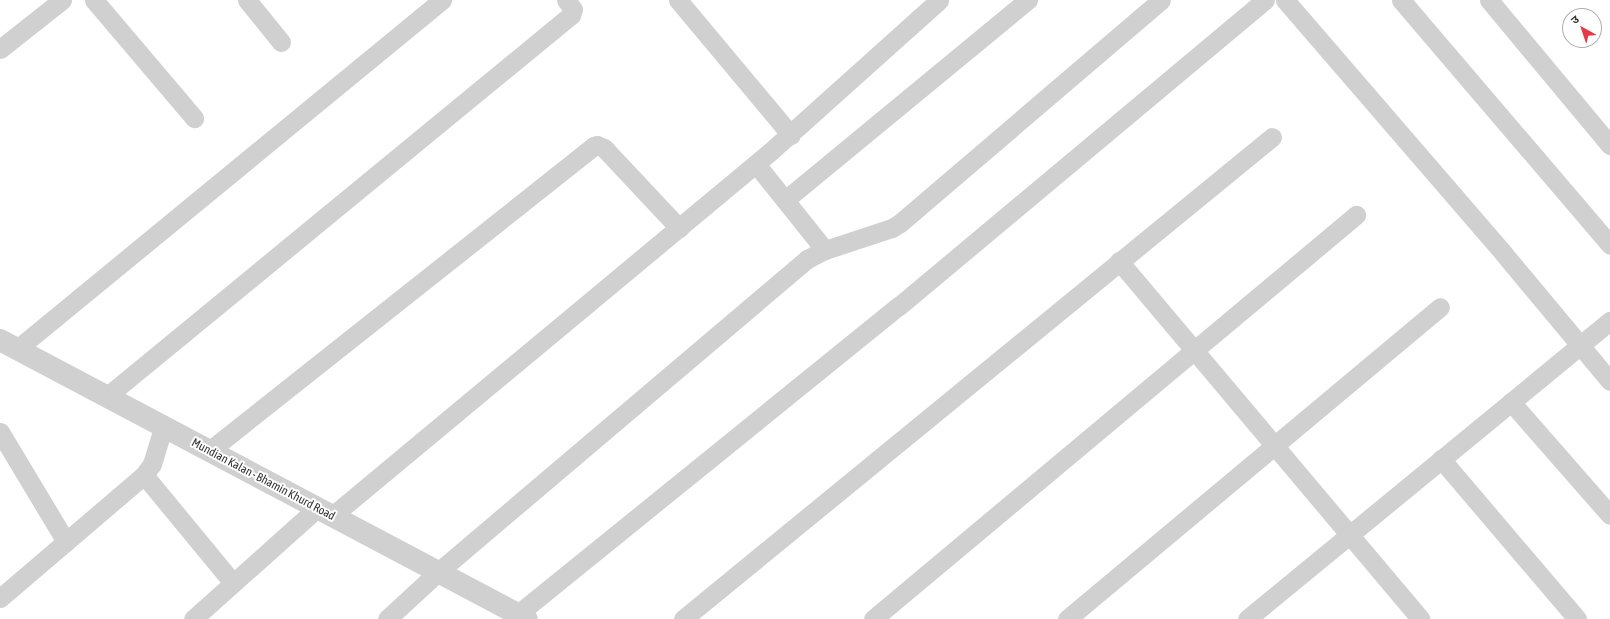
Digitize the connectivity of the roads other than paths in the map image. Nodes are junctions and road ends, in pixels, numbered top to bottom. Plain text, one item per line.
1 (62, 0) edge
2 (94, 0) edge
3 (247, 0) edge
4 (442, 0) edge
5 (566, 0) edge
6 (678, 0) edge
7 (939, 0) edge
8 (1028, 0) edge
9 (1160, 0) edge
10 (1265, 0) edge
11 (1285, 0) edge
12 (1401, 0) edge
13 (1489, 0) edge
14 (281, 42) dead end
15 (0, 49) edge
16 (194, 118) dead end
17 (790, 134) junction
18 (1272, 137) dead end
19 (1610, 145) edge
20 (756, 164) junction
21 (785, 200) junction
22 (1356, 215) dead end
23 (679, 228) junction
24 (1610, 245) edge
25 (825, 250) junction
26 (1119, 261) junction
27 (1440, 307) dead end
28 (1610, 321) edge
29 (1580, 344) junction
30 (9, 345) edge
31 (1195, 352) junction
32 (1610, 381) edge
33 (106, 397) junction
34 (1510, 402) junction
35 (163, 427) junction
36 (0, 432) edge
37 (1275, 447) junction
38 (209, 451) junction
39 (1441, 459) junction
40 (144, 475) junction
41 (324, 512) junction
42 (1610, 515) edge
43 (1349, 535) junction
44 (66, 542) junction
45 (438, 572) junction
46 (234, 583) junction
47 (0, 598) edge
48 (522, 617) edge
49 (193, 619) edge
50 (387, 619) edge
51 (683, 619) edge
52 (873, 619) edge
53 (1067, 619) edge
54 (1247, 619) edge
55 (1420, 619) edge
56 (1577, 619) edge

1 - 15 street
2 - 16 street
3 - 14 street
4 - 30 street
5 - 33 street
6 - 17 street
7 - 17 street
8 - 21 street
9 - 25 street
10 - 48 street
11 - 29 street
12 - 24 street
13 - 19 street
17 - 20 street
18 - 26 street
20 - 21 street
20 - 23 street
21 - 25 street
22 - 31 street
23 - 38 street
23 - 41 street
25 - 45 street
26 - 31 street
26 - 51 street
27 - 37 street
28 - 29 street
29 - 32 street
29 - 34 street
30 - 33 street, Mundian Kalan - Bhamin Khurd Road
31 - 37 street
31 - 52 street
33 - 35 street, Mundian Kalan - Bhamin Khurd Road
34 - 39 street
34 - 42 street
35 - 38 street, Mundian Kalan - Bhamin Khurd Road
35 - 40 street
36 - 44 street
37 - 43 street
37 - 53 street
38 - 41 street, Mundian Kalan - Bhamin Khurd Road
39 - 43 street
39 - 56 street
40 - 44 street
40 - 46 street
41 - 45 street, Mundian Kalan - Bhamin Khurd Road
41 - 46 street
43 - 54 street
43 - 55 street
44 - 47 street
45 - 48 street, Mundian Kalan - Bhamin Khurd Road
45 - 50 street
46 - 49 street

